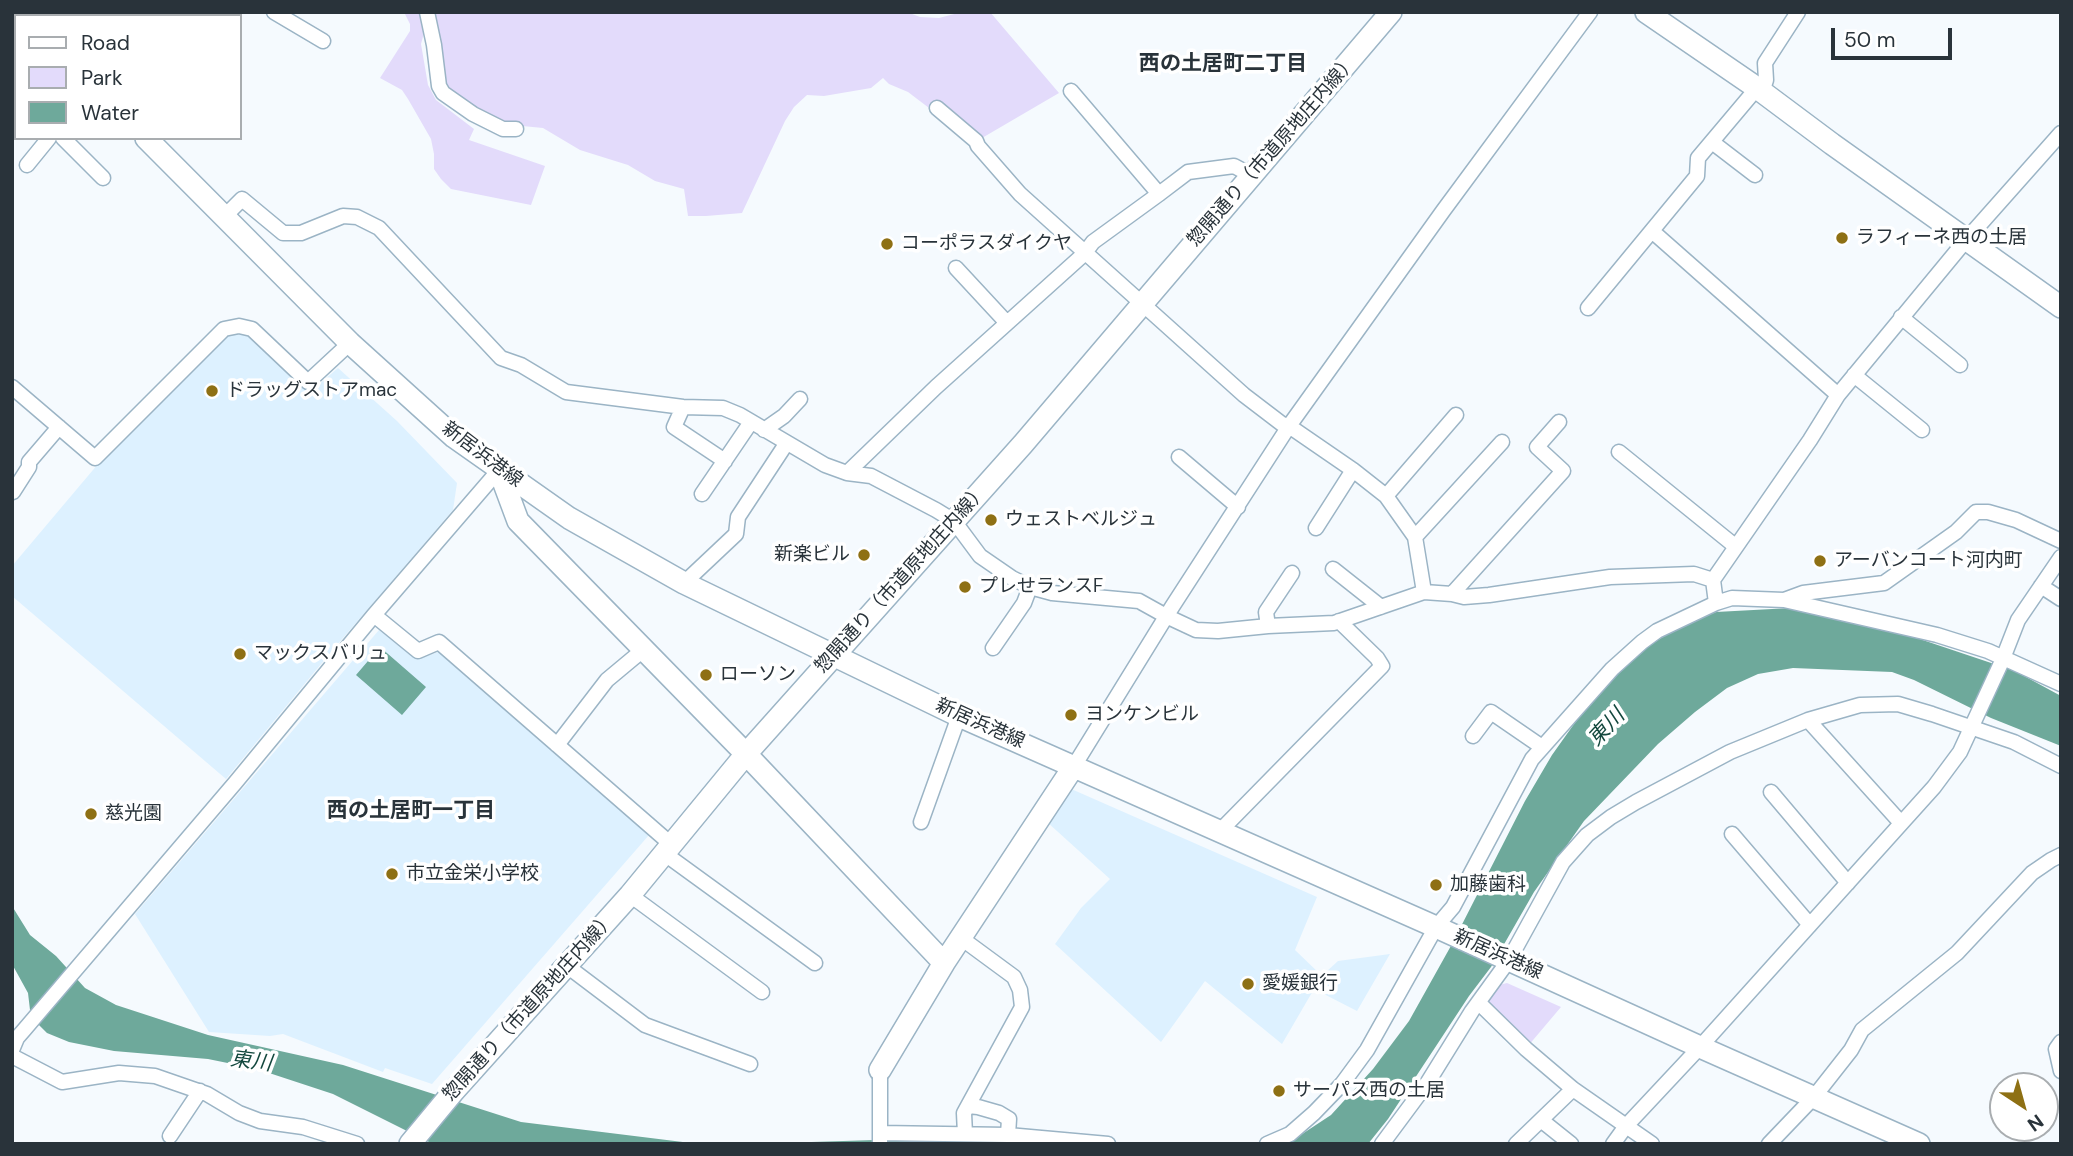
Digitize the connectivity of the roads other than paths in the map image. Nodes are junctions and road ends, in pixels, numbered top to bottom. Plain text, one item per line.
1 (274, 12) edge
2 (427, 12) edge
3 (1391, 12) edge
4 (1590, 12) edge
5 (1646, 12) edge
6 (1798, 12) edge
7 (323, 41) dead end
8 (1759, 90) junction
9 (1071, 91) dead end
10 (937, 108) dead end
11 (516, 129) dead end
12 (2061, 133) edge
13 (47, 140) edge
14 (65, 140) edge
15 (148, 140) edge
16 (1712, 142) junction
17 (27, 164) dead end
18 (1251, 175) junction
19 (1755, 175) dead end
20 (103, 178) dead end
21 (1158, 194) junction
22 (224, 217) junction
23 (1652, 231) junction
24 (1965, 240) junction
25 (1084, 254) junction
26 (956, 268) dead end
27 (1141, 305) junction
28 (2061, 307) edge
29 (1588, 308) dead end
30 (1900, 317) junction
31 (1007, 323) junction
32 (350, 343) junction
33 (1959, 365) dead end
34 (1854, 375) junction
35 (12, 387) edge
36 (1838, 395) junction
37 (800, 399) dead end
38 (683, 407) junction
39 (1456, 415) dead end
40 (751, 422) junction
41 (1559, 422) dead end
42 (1289, 426) junction
43 (59, 428) junction
44 (764, 430) junction
45 (1922, 430) dead end
46 (1502, 442) dead end
47 (786, 443) junction
48 (1619, 452) dead end
49 (1179, 457) dead end
50 (725, 461) junction
51 (499, 470) junction
52 (1353, 470) junction
53 (846, 472) junction
54 (13, 492) edge
55 (702, 494) dead end
56 (1386, 496) junction
57 (1238, 507) junction
58 (954, 521) junction
59 (1316, 528) dead end
60 (1415, 537) junction
61 (2061, 541) edge
62 (1735, 546) junction
63 (2061, 557) edge
64 (1334, 569) dead end
65 (1292, 573) dead end
66 (1713, 580) junction
67 (684, 583) junction
68 (2041, 586) junction
69 (1030, 587) junction
70 (1423, 592) junction
71 (1452, 594) junction
72 (2061, 599) edge
73 (1784, 600) junction
74 (1716, 603) junction
75 (1381, 607) junction
76 (374, 615) junction
77 (1166, 616) junction
78 (1339, 621) junction
79 (1268, 626) junction
80 (993, 648) dead end
81 (643, 650) junction
82 (835, 655) junction
83 (2002, 660) junction
84 (2061, 684) edge
85 (959, 716) junction
86 (1808, 720) junction
87 (1971, 728) junction
88 (1473, 736) dead end
89 (557, 745) junction
90 (1542, 747) junction
91 (746, 754) junction
92 (1074, 766) junction
93 (2061, 766) edge
94 (1771, 792) dead end
95 (922, 822) dead end
96 (1901, 823) junction
97 (1220, 831) junction
98 (1732, 834) dead end
99 (668, 850) junction
100 (2061, 855) edge
101 (1848, 883) junction
102 (630, 895) junction
103 (1810, 925) junction
104 (1439, 928) junction
105 (961, 938) junction
106 (1508, 960) junction
107 (815, 963) dead end
108 (944, 964) junction
109 (567, 966) junction
110 (762, 992) dead end
111 (1479, 1003) junction
112 (16, 1038) edge
113 (2061, 1042) edge
114 (1700, 1047) junction
115 (12, 1056) edge
116 (750, 1064) dead end
117 (880, 1070) joint
118 (2061, 1071) edge
119 (1573, 1089) junction
120 (200, 1091) junction
121 (1814, 1097) junction
122 (968, 1106) junction
123 (1541, 1120) junction
124 (1626, 1126) junction
125 (965, 1134) junction
126 (1008, 1135) junction
127 (170, 1136) dead end
128 (880, 1138) edge
129 (357, 1144) edge
130 (410, 1144) edge
131 (1108, 1144) edge
132 (1267, 1144) edge
133 (1382, 1144) edge
134 (1516, 1144) edge
135 (1571, 1144) edge
136 (1613, 1144) edge
137 (1652, 1144) edge
138 (1769, 1144) edge
139 (1919, 1144) edge

1 - 7 street
2 - 11 street
3 - 18 street, 惣開通り（市道原地庄内線）
4 - 42 street
5 - 8 street
6 - 8 street
8 - 16 street
8 - 24 street
9 - 21 street
10 - 25 street
12 - 24 street
13 - 17 street
14 - 20 street
15 - 22 street, 新居浜港線
16 - 19 street
16 - 23 street
18 - 21 street
18 - 27 street, 惣開通り（市道原地庄内線）
21 - 25 street
22 - 32 street, 新居浜港線
22 - 38 street
23 - 29 street
23 - 36 street
24 - 28 street
24 - 30 street
25 - 27 street
25 - 31 street
26 - 31 street
27 - 42 street
27 - 58 street, 惣開通り（市道原地庄内線）
30 - 33 street
30 - 34 street
31 - 53 street
32 - 43 street
32 - 51 street, 新居浜港線
34 - 36 street
34 - 45 street
35 - 43 street
36 - 62 street
37 - 44 street
38 - 40 street
38 - 50 street
39 - 56 street
40 - 44 street
40 - 50 street
41 - 71 street
42 - 52 street
42 - 57 street
43 - 54 street
44 - 47 street
46 - 60 street
47 - 53 street
47 - 67 street
48 - 62 street
49 - 57 street
50 - 55 street
51 - 67 street, 新居浜港線
51 - 76 street
51 - 81 street
52 - 56 street
52 - 59 street
53 - 58 street
56 - 60 street
57 - 77 street
58 - 69 street
58 - 82 street, 惣開通り（市道原地庄内線）
60 - 70 street
61 - 73 street
62 - 66 street
63 - 68 street
64 - 75 street
65 - 79 street
66 - 71 street
66 - 74 street
67 - 82 street, 新居浜港線
68 - 72 street
68 - 83 street
69 - 77 street
69 - 80 street
70 - 71 street
70 - 75 street
73 - 74 street
73 - 83 street
74 - 90 street
75 - 78 street
76 - 89 street
76 - 112 street
77 - 79 street
77 - 92 street
78 - 79 street
78 - 97 street
81 - 89 street
81 - 91 street
82 - 85 street, 新居浜港線
82 - 91 street, 惣開通り（市道原地庄内線）
83 - 84 street
83 - 87 street
85 - 92 street, 新居浜港線
85 - 95 street
86 - 87 street
86 - 96 street
86 - 106 street
87 - 93 street
87 - 96 street
88 - 90 street
89 - 99 street
90 - 104 street
91 - 99 street, 惣開通り（市道原地庄内線）
91 - 108 street
92 - 97 street, 新居浜港線
92 - 105 street
94 - 101 street
96 - 101 street
97 - 104 street, 新居浜港線
98 - 103 street
99 - 102 street, 惣開通り（市道原地庄内線）
99 - 107 street
100 - 121 street
101 - 103 street
102 - 109 street, 惣開通り（市道原地庄内線）
102 - 110 street
103 - 114 street
104 - 106 street, 新居浜港線
104 - 132 street
105 - 108 street
105 - 122 street
106 - 111 street
106 - 114 street, 新居浜港線
108 - 117 street
109 - 116 street
109 - 130 street, 惣開通り（市道原地庄内線）
111 - 119 street
111 - 133 street
113 - 118 street
114 - 121 street, 新居浜港線
114 - 124 street
115 - 120 street
117 - 128 street
119 - 123 street
119 - 124 street
120 - 127 street
120 - 129 street
121 - 138 street
121 - 139 street, 新居浜港線
122 - 125 street
122 - 126 street
123 - 134 street
123 - 135 street
124 - 136 street
124 - 137 street
125 - 126 street
125 - 128 street
126 - 131 street

